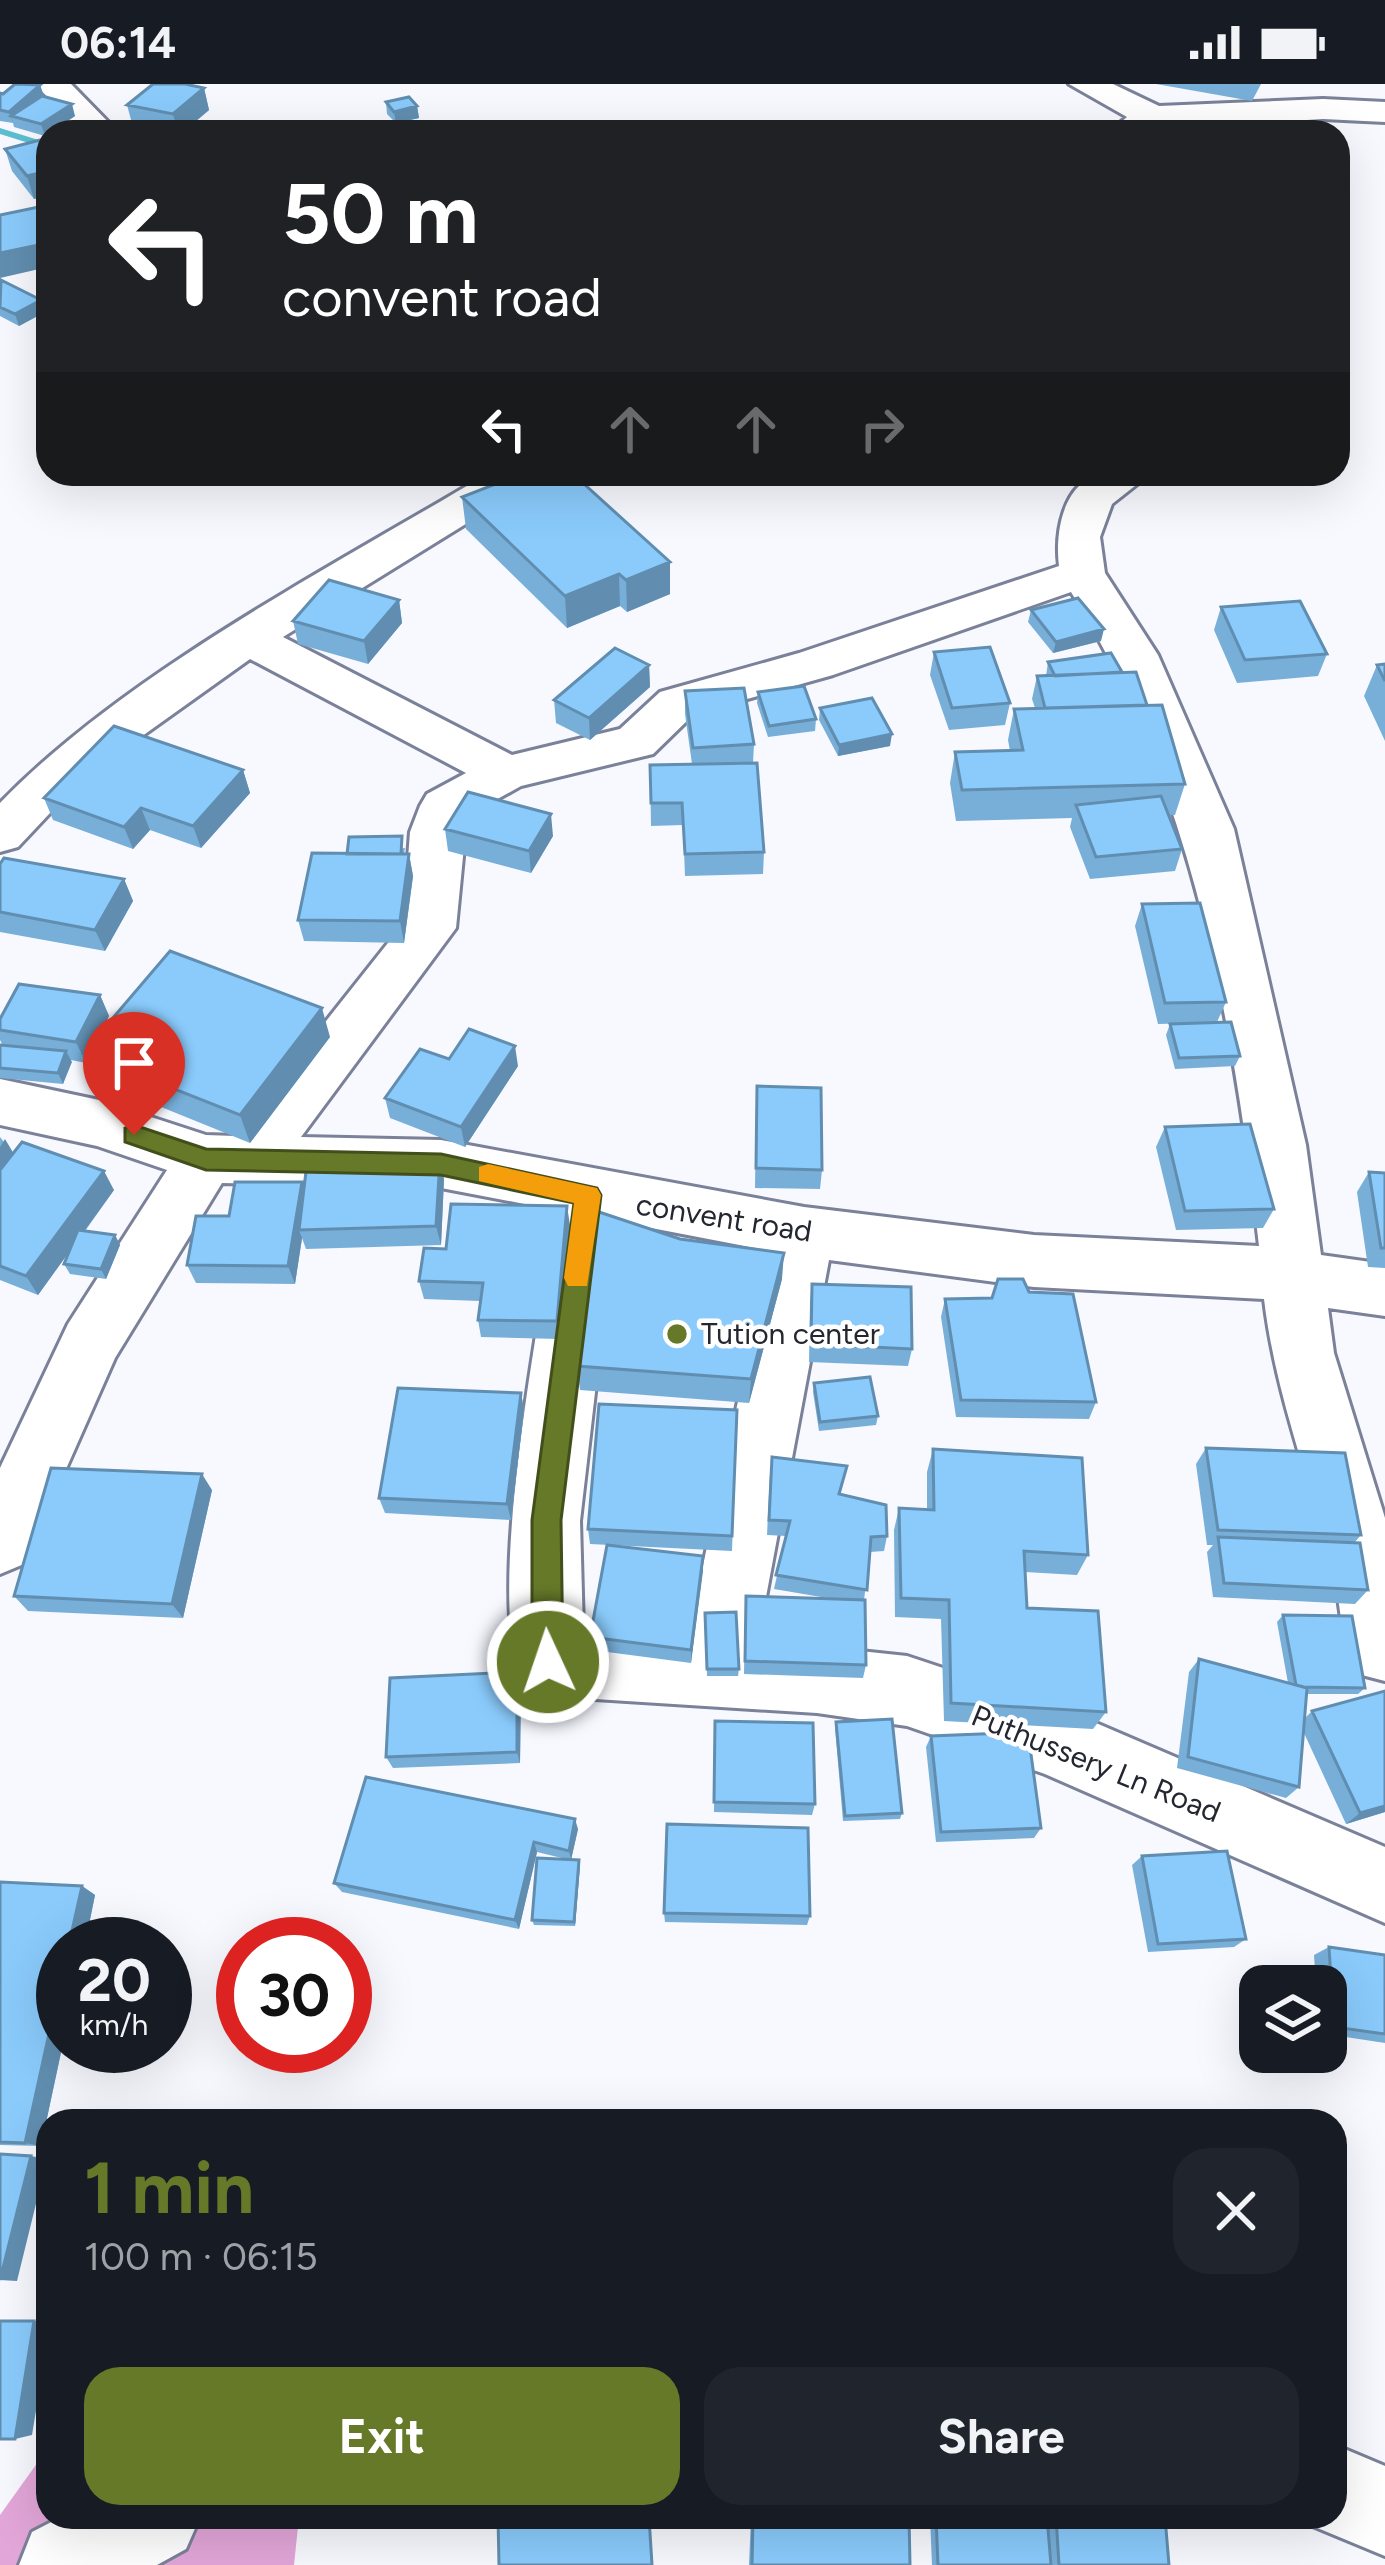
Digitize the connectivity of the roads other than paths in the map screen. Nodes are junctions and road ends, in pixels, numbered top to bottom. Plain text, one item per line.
1 (52, 84) edge
2 (1086, 84) edge
3 (1385, 112) edge
4 (89, 120) edge
5 (1135, 120) edge
6 (1189, 120) edge
7 (497, 486) edge
8 (1110, 486) edge
9 (1082, 573) junction
10 (248, 638) junction
11 (506, 773) junction
12 (0, 834) edge
13 (0, 1102) edge
14 (227, 1161) junction
15 (588, 1195) junction
16 (804, 1232) junction
17 (1291, 1278) junction
18 (1385, 1290) edge
19 (0, 1542) edge
20 (1379, 1649) dead end
21 (716, 1672) junction
22 (1385, 1886) edge
23 (1347, 2495) edge
24 (1385, 2511) edge
25 (132, 2529) edge
26 (65, 2565) edge

1 - 4 street
2 - 5 street
3 - 6 street
7 - 10 street
8 - 9 street
9 - 11 street
9 - 17 street
10 - 11 street
10 - 12 street
11 - 14 street
13 - 14 street, convent road
14 - 15 street, convent road
14 - 19 street
15 - 16 street, convent road
15 - 21 street, Puthussery Ln Road
16 - 17 street, convent road
16 - 21 street
17 - 18 street, convent road
17 - 20 street
21 - 22 street, Puthussery Ln Road
23 - 24 street
25 - 26 street

